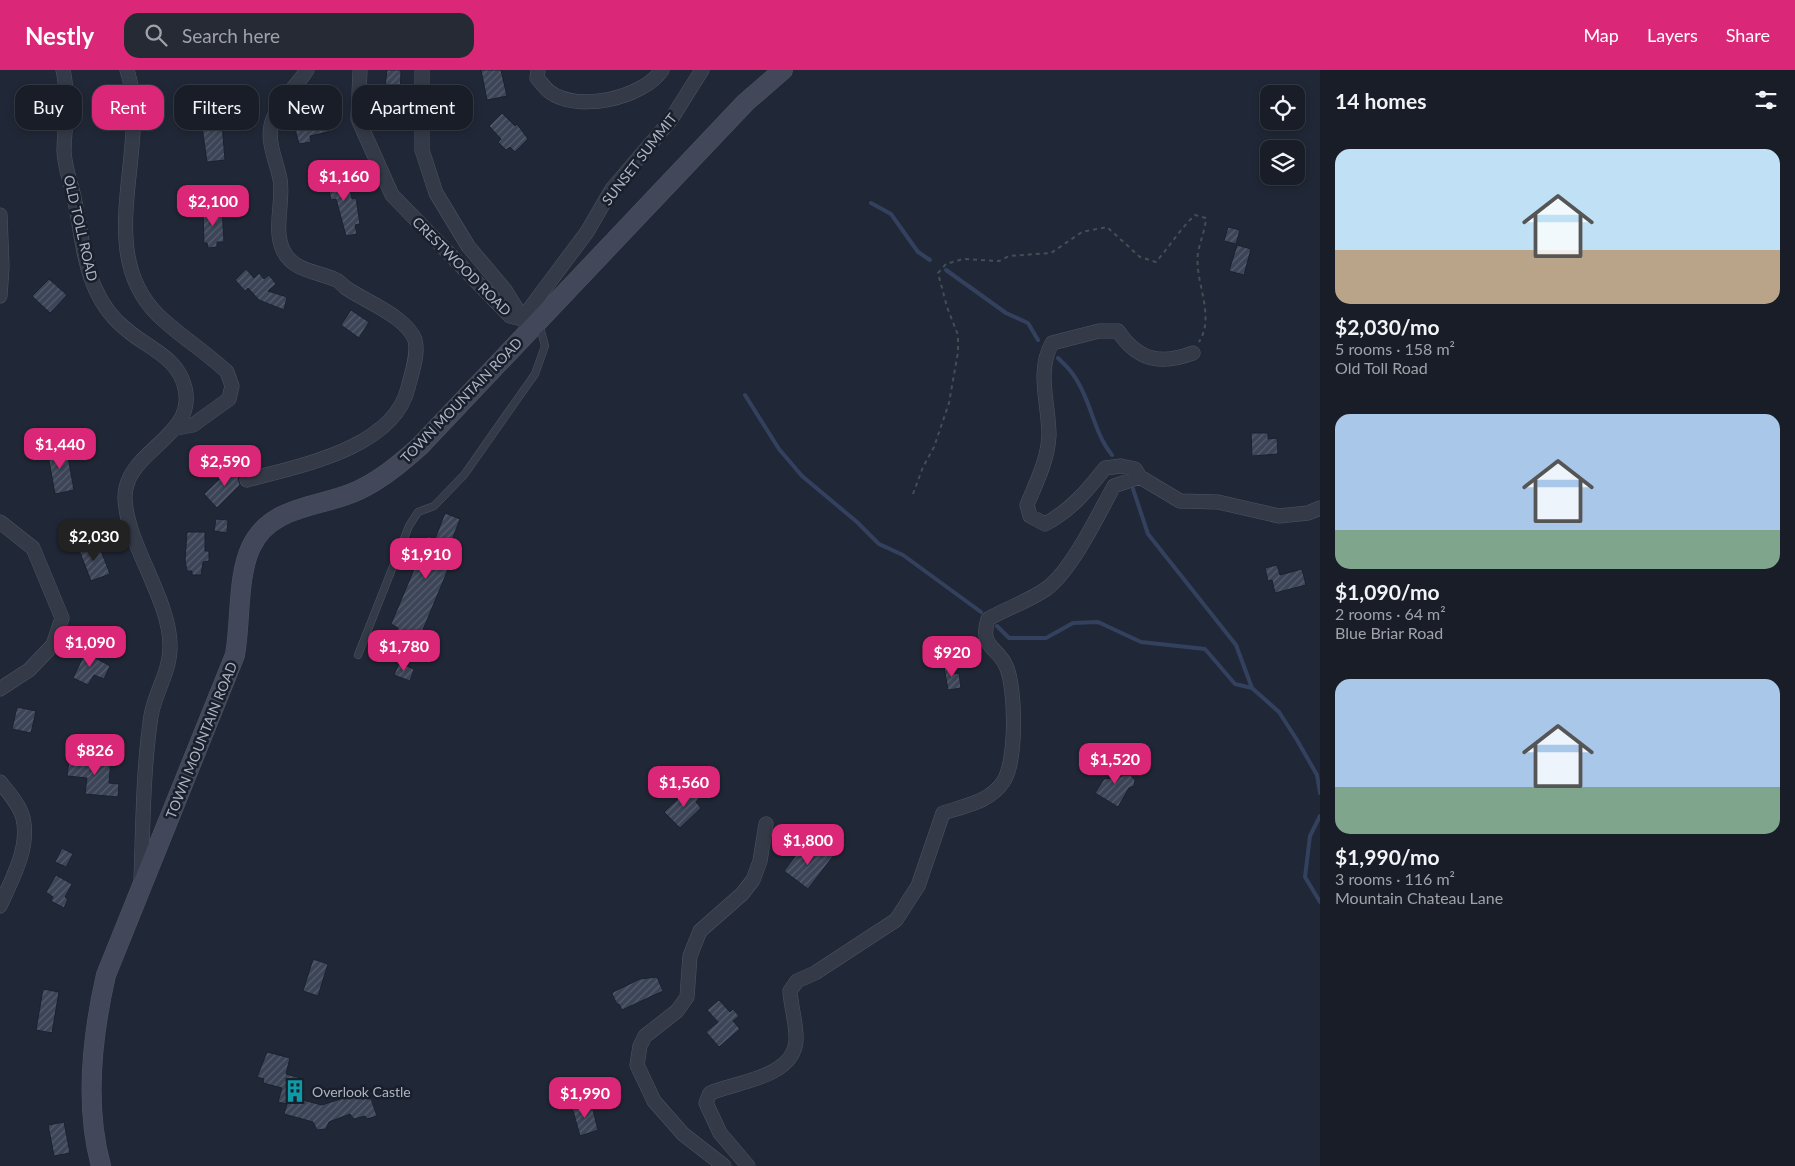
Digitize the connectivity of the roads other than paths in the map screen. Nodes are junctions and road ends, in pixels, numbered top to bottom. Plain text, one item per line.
1 (63, 70) edge
2 (127, 70) edge
3 (307, 70) edge
4 (360, 70) edge
5 (422, 70) edge
6 (538, 70) edge
7 (662, 70) edge
8 (702, 70) edge
9 (783, 70) edge
10 (0, 215) edge
11 (0, 296) edge
12 (530, 322) junction
13 (1193, 353) road end
14 (177, 428) junction
15 (1140, 478) junction
16 (247, 480) dead end
17 (1320, 508) edge
18 (0, 522) edge
19 (358, 655) dead end
20 (0, 689) edge
21 (0, 782) edge
22 (766, 824) dead end
23 (141, 886) junction
24 (0, 906) edge
25 (101, 1166) edge
26 (724, 1166) edge
27 (748, 1166) edge

1 - 14 street, OLD TOLL ROAD
2 - 14 street
3 - 16 street
4 - 12 street, CRESTWOOD ROAD
5 - 12 street
6 - 7 street
8 - 12 street, SUNSET SUMMIT
9 - 12 main road, TOWN MOUNTAIN ROAD
10 - 11 street
12 - 19 lane
12 - 23 main road, TOWN MOUNTAIN ROAD
13 - 15 street
14 - 23 street, OLD TOLL ROAD
15 - 17 street
15 - 27 street
18 - 20 street
21 - 24 street
22 - 26 street
23 - 25 main road, TOWN MOUNTAIN ROAD

